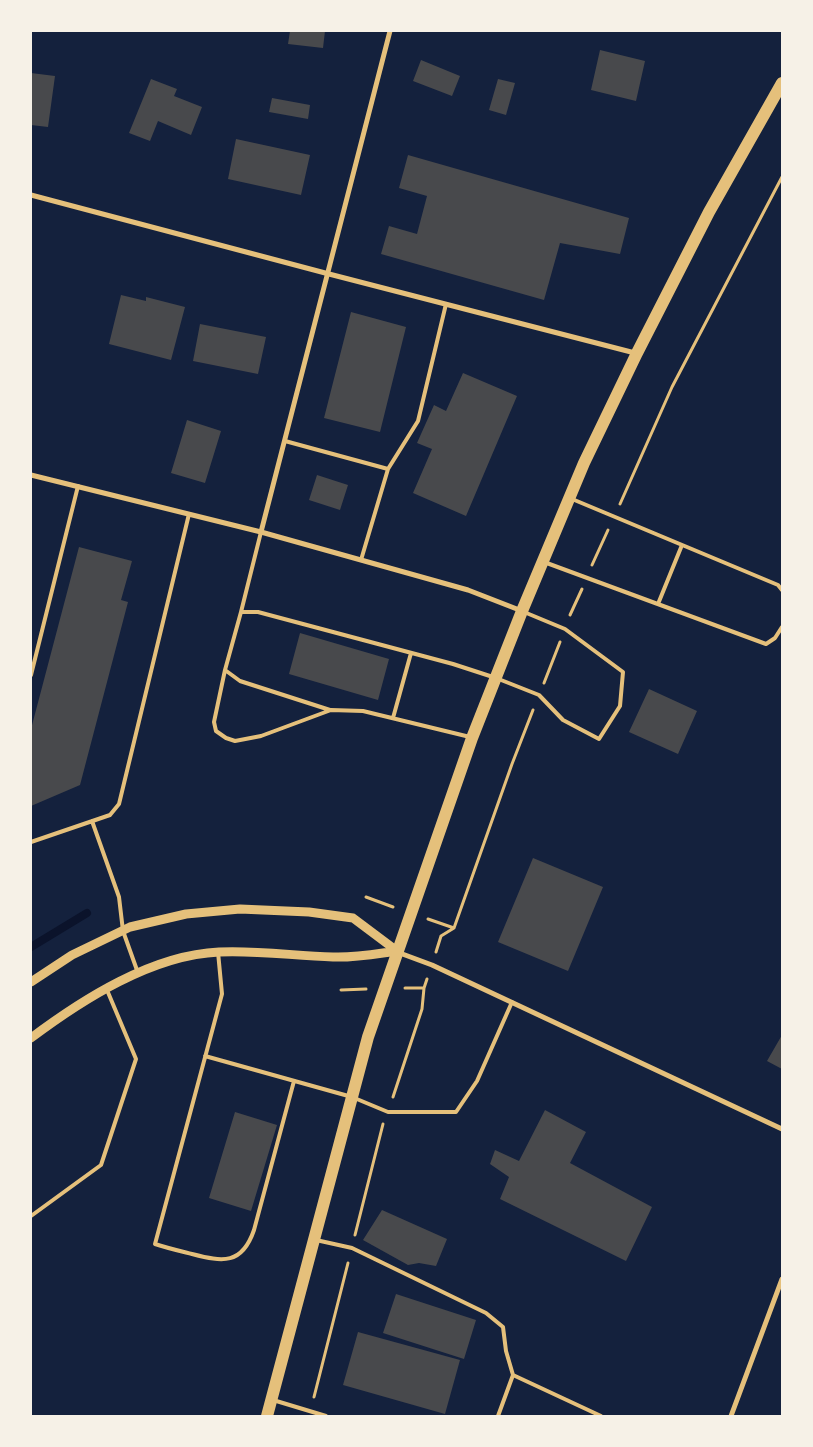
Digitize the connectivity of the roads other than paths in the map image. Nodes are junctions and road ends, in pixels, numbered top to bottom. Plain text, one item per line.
1 (390, 31) edge
2 (782, 83) edge
3 (31, 195) edge
4 (328, 274) junction
5 (446, 304) junction
6 (637, 353) junction
7 (285, 441) junction
8 (388, 469) junction
9 (31, 475) edge
10 (78, 486) junction
11 (570, 498) junction
12 (189, 514) junction
13 (261, 532) junction
14 (682, 545) junction
15 (361, 560) junction
16 (543, 561) junction
17 (782, 590) edge
18 (658, 604) junction
19 (522, 611) junction
20 (241, 612) junction
21 (782, 627) edge
22 (411, 653) junction
23 (225, 670) junction
24 (31, 675) edge
25 (496, 678) junction
26 (331, 710) junction
27 (394, 718) junction
28 (472, 738) junction
29 (92, 821) junction
30 (31, 842) edge
31 (122, 931) junction
32 (397, 951) junction
33 (218, 952) junction
34 (138, 973) junction
35 (31, 982) edge
36 (106, 988) junction
37 (512, 1002) junction
38 (31, 1038) edge
39 (205, 1056) junction
40 (294, 1081) junction
41 (352, 1097) junction
42 (782, 1129) edge
43 (31, 1216) edge
44 (314, 1240) junction
45 (782, 1279) edge
46 (513, 1375) junction
47 (271, 1400) junction
48 (267, 1416) edge
49 (326, 1416) edge
50 (498, 1416) edge
51 (602, 1416) edge
52 (731, 1416) edge

1 - 4 street
2 - 6 main road
3 - 4 street
4 - 5 street
4 - 7 street
5 - 6 street
5 - 8 lane
6 - 11 main road
7 - 8 lane
7 - 13 street
8 - 15 lane
9 - 10 street
10 - 12 street
10 - 24 lane
11 - 14 lane
11 - 16 main road
12 - 13 street
12 - 29 lane
13 - 15 street
13 - 20 lane
14 - 17 lane
14 - 18 lane
15 - 19 street
16 - 18 lane
16 - 19 main road
18 - 21 lane
19 - 25 main road
19 - 25 lane
20 - 22 lane
20 - 23 lane
22 - 25 lane
22 - 27 lane
23 - 26 lane
23 - 26 lane
25 - 28 main road
26 - 27 lane
27 - 28 lane
28 - 32 main road
29 - 30 lane
29 - 31 lane
31 - 32 street
31 - 34 lane
31 - 35 street
32 - 33 street
32 - 37 street
32 - 41 main road
33 - 34 street
33 - 39 lane
34 - 36 street
36 - 38 street
36 - 43 lane
37 - 41 lane
37 - 42 street
39 - 40 lane
39 - 40 lane
40 - 41 lane
41 - 44 main road
44 - 46 lane
44 - 47 main road
45 - 52 street
46 - 50 lane
46 - 51 lane
47 - 48 main road
47 - 49 lane

